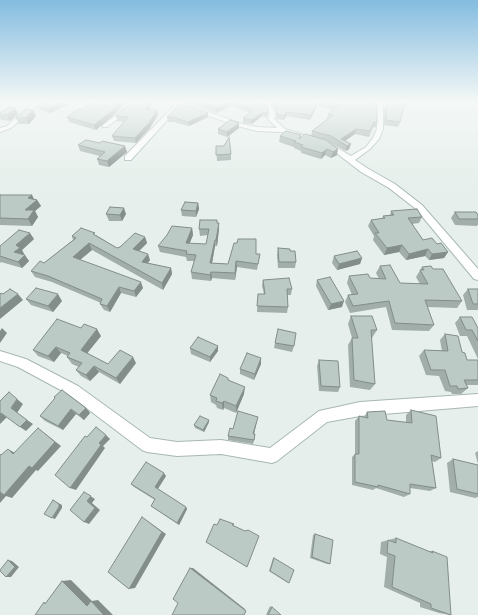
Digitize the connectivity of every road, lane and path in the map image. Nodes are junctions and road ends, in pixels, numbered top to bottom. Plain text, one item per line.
1 (155, 130) edge
2 (275, 130) edge
3 (283, 130) joint
4 (380, 130) edge
5 (128, 158) dead end
6 (350, 160) junction
7 (478, 276) edge
8 (0, 356) edge
9 (478, 400) edge

1 - 5 street
2 - 3 street
3 - 6 street
4 - 6 street
6 - 7 street
8 - 9 street

